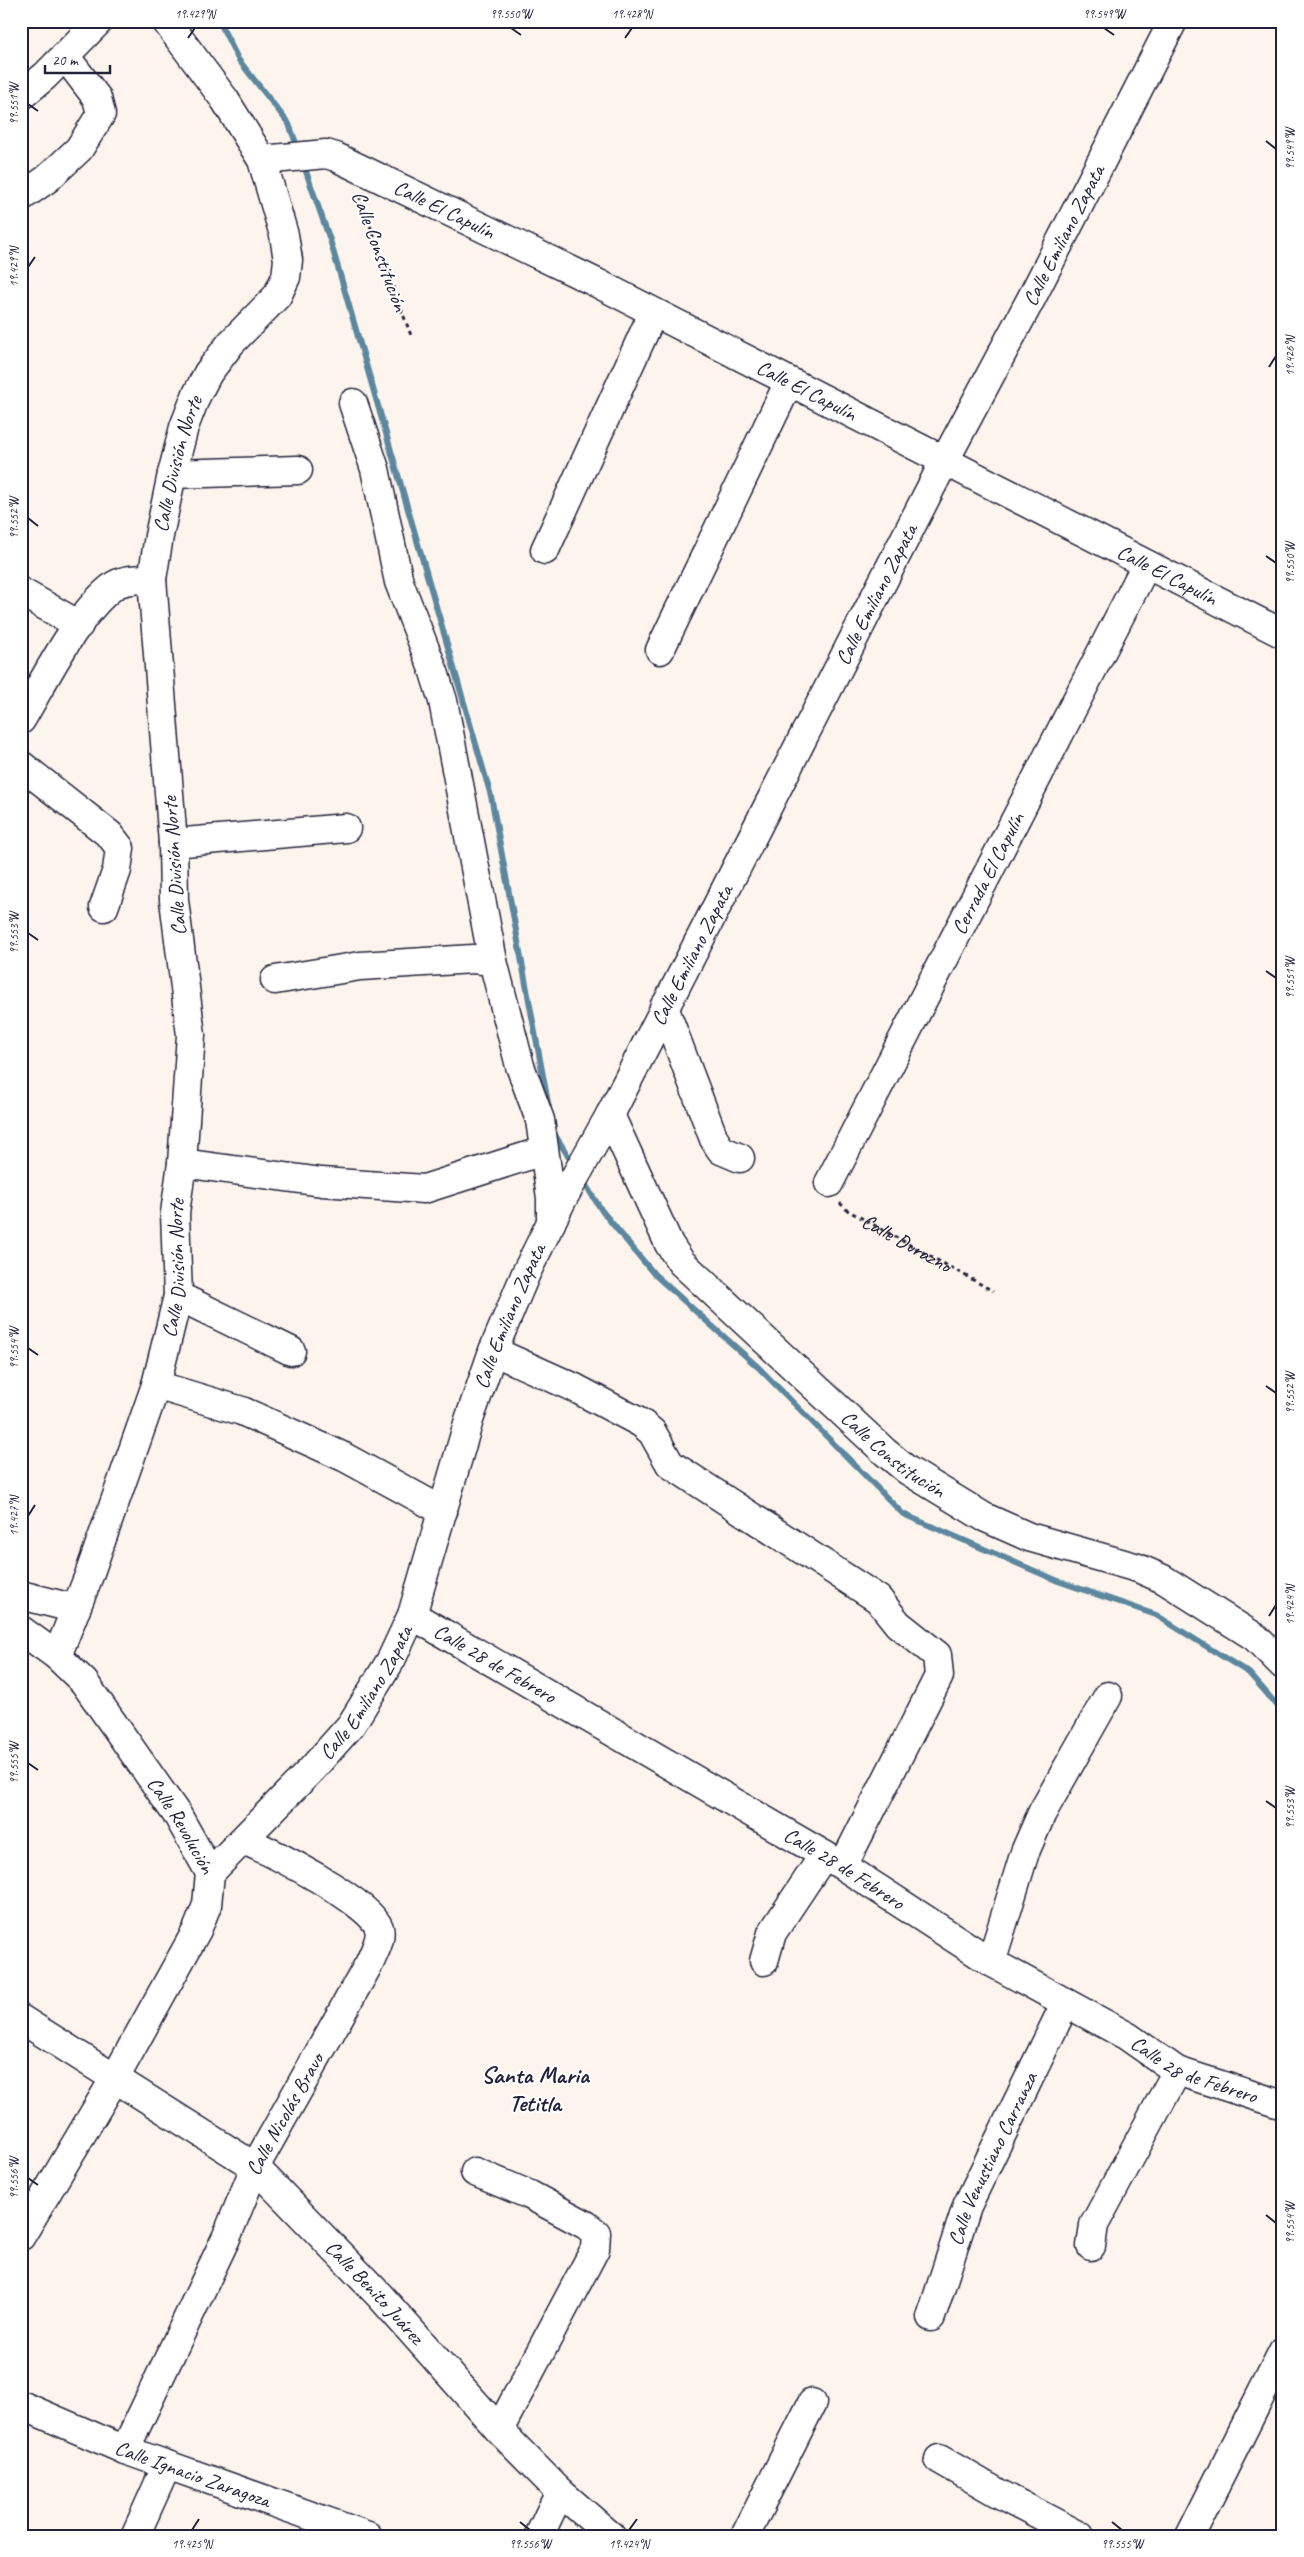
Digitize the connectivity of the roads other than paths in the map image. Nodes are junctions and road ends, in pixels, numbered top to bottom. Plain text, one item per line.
1 (99, 21) edge
2 (166, 21) edge
3 (1173, 21) edge
4 (65, 56) junction
5 (21, 96) edge
6 (268, 159) junction
7 (21, 197) edge
8 (653, 313) junction
9 (789, 382) junction
10 (353, 404) dead end
11 (945, 460) junction
12 (298, 470) dead end
13 (172, 474) junction
14 (545, 550) dead end
15 (1146, 565) junction
16 (152, 578) junction
17 (21, 592) edge
18 (79, 625) junction
19 (1283, 634) edge
20 (660, 650) dead end
21 (21, 720) edge
22 (21, 765) edge
23 (346, 828) dead end
24 (172, 843) junction
25 (104, 907) dead end
26 (493, 961) junction
27 (275, 980) dead end
28 (664, 1007) junction
29 (604, 1125) junction
30 (543, 1151) junction
31 (740, 1158) dead end
32 (182, 1163) junction
33 (829, 1183) road end
34 (556, 1212) junction
35 (178, 1296) junction
36 (291, 1351) dead end
37 (493, 1351) junction
38 (156, 1385) junction
39 (443, 1511) junction
40 (21, 1595) edge
41 (76, 1609) junction
42 (412, 1615) junction
43 (23, 1636) edge
44 (57, 1656) junction
45 (1283, 1665) edge
46 (1108, 1696) dead end
47 (244, 1840) junction
48 (834, 1861) junction
49 (210, 1873) junction
50 (764, 1961) dead end
51 (991, 1962) junction
52 (1065, 2004) junction
53 (21, 2019) edge
54 (1177, 2071) junction
55 (115, 2078) junction
56 (1283, 2105) edge
57 (255, 2167) junction
58 (475, 2172) dead end
59 (21, 2236) edge
60 (1091, 2246) dead end
61 (931, 2317) dead end
62 (1283, 2351) edge
63 (812, 2403) dead end
64 (21, 2405) edge
65 (499, 2430) junction
66 (125, 2450) junction
67 (939, 2459) dead end
68 (167, 2465) junction
69 (560, 2492) junction
70 (135, 2536) edge
71 (368, 2536) edge
72 (539, 2536) edge
73 (611, 2536) edge
74 (745, 2536) edge
75 (1080, 2536) edge
76 (1190, 2536) edge

1 - 4 street
2 - 6 street, Calle División Norte
3 - 11 street, Calle Emiliano Zapata
4 - 5 street
4 - 7 street
6 - 8 street, Calle El Capulín
6 - 13 street, Calle División Norte
8 - 9 street, Calle El Capulín
8 - 14 street
9 - 11 street, Calle El Capulín
9 - 20 street
10 - 26 street
11 - 15 street, Calle El Capulín
11 - 28 street, Calle Emiliano Zapata
12 - 13 street
13 - 16 street, Calle División Norte
15 - 19 street, Calle El Capulín
15 - 33 street, Cerrada El Capulín
16 - 18 street
16 - 24 street, Calle División Norte
17 - 18 street
18 - 21 street
22 - 25 street
23 - 24 street
24 - 32 street, Calle División Norte
26 - 27 street
26 - 30 street
28 - 29 street, Calle Emiliano Zapata
28 - 31 street
29 - 34 street, Calle Emiliano Zapata
29 - 45 street, Calle Constitución
30 - 32 street
30 - 34 street
32 - 35 street, Calle División Norte
34 - 37 street, Calle Emiliano Zapata
35 - 36 street
35 - 38 street, Calle División Norte
37 - 39 street, Calle Emiliano Zapata
37 - 48 street
38 - 39 street
38 - 41 street, Calle División Norte
39 - 42 street, Calle Emiliano Zapata
40 - 41 street
41 - 44 street, Calle División Norte
42 - 47 street, Calle Emiliano Zapata
42 - 48 street, Calle 28 de Febrero
43 - 44 street, Calle Revolución
44 - 49 street, Calle Revolución
46 - 51 street
47 - 49 street, Calle Emiliano Zapata
47 - 57 street, Calle Nicolás Bravo
48 - 50 street
48 - 51 street, Calle 28 de Febrero
49 - 55 street, Calle Revolución
51 - 52 street, Calle 28 de Febrero
52 - 54 street, Calle 28 de Febrero
52 - 61 street, Calle Venustiano Carranza
53 - 55 street, Calle Benito Juárez
54 - 56 street, Calle 28 de Febrero
54 - 60 street
55 - 57 street, Calle Benito Juárez
55 - 59 street, Calle Revolución
57 - 65 street, Calle Benito Juárez
57 - 66 street, Calle Nicolás Bravo
58 - 65 street
62 - 76 street
63 - 74 street
64 - 66 street, Calle Ignacio Zaragoza
65 - 69 street, Calle Benito Juárez
66 - 68 street, Calle Ignacio Zaragoza
67 - 75 street
68 - 70 street
68 - 71 street, Calle Ignacio Zaragoza
69 - 72 street
69 - 73 street, Calle Benito Juárez

